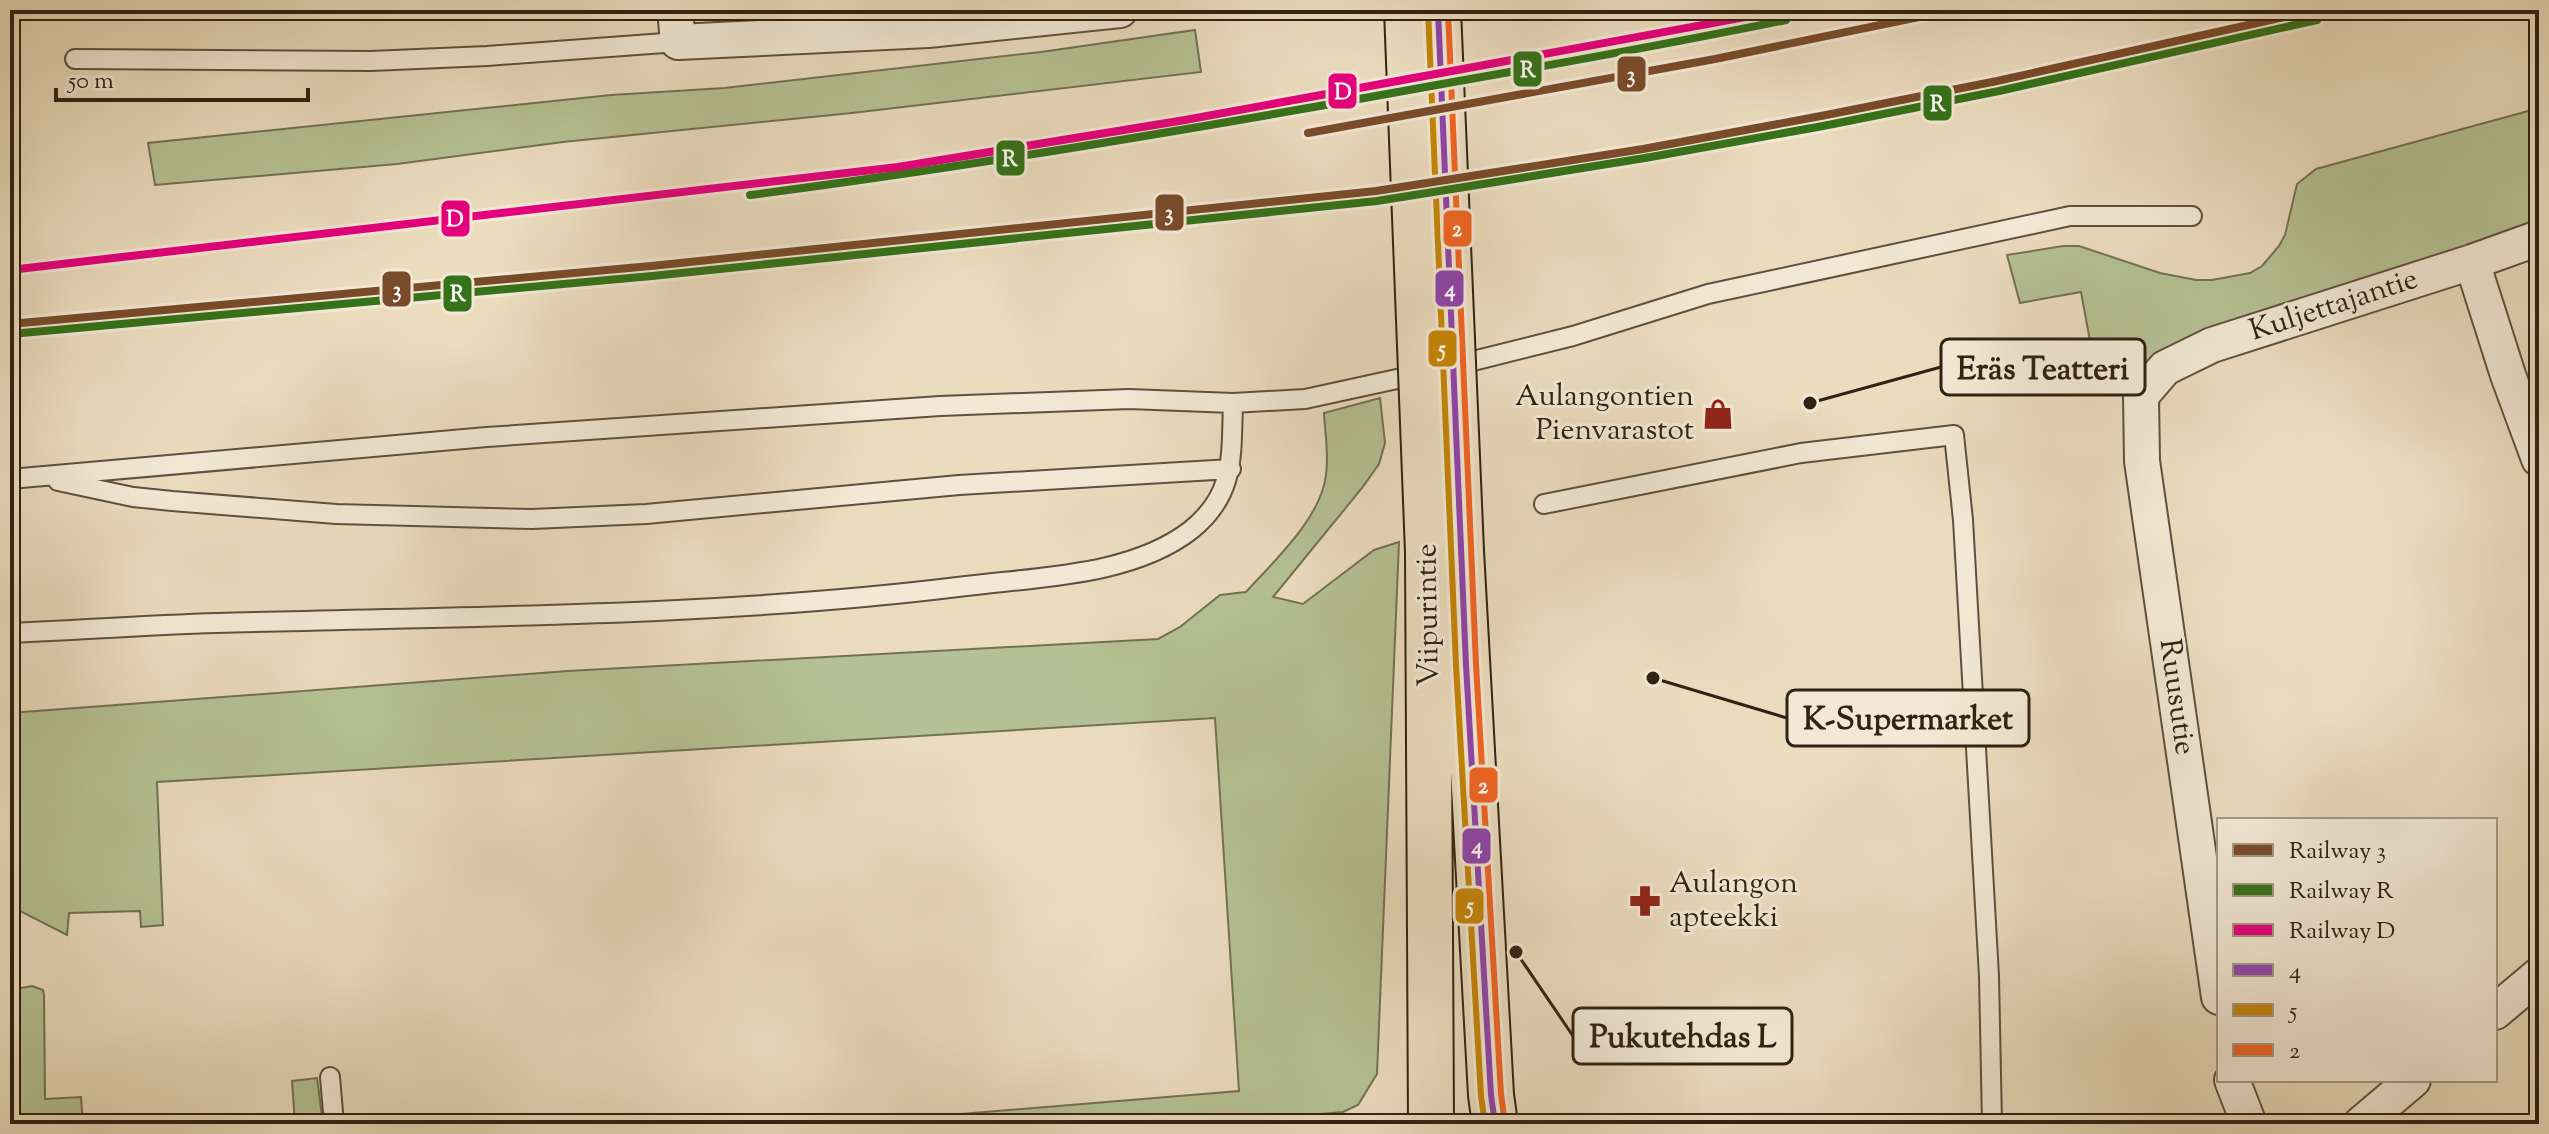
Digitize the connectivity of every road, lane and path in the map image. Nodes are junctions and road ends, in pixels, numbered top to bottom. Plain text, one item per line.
1 (1120, 10) edge
2 (1407, 10) edge
3 (1438, 10) edge
4 (677, 26) edge
5 (75, 59) dead end
6 (2192, 216) dead end
7 (2539, 238) edge
8 (2472, 262) junction
9 (2141, 396) joint
10 (1233, 403) junction
11 (2539, 459) edge
12 (1231, 469) junction
13 (44, 477) junction
14 (10, 479) edge
15 (1544, 504) dead end
16 (1444, 552) junction
17 (10, 633) edge
18 (2539, 975) edge
19 (2217, 983) edge
20 (2497, 1010) edge
21 (330, 1077) dead end
22 (2233, 1082) edge
23 (2411, 1082) edge
24 (334, 1124) edge
25 (1431, 1124) edge
26 (1495, 1124) edge
27 (1992, 1124) edge
28 (2249, 1124) edge
29 (2361, 1124) edge

1 - 4 street
2 - 16 main road, Viipurintie, bridge
3 - 16 main road, Viipurintie, bridge
4 - 5 lane
6 - 10 lane
7 - 8 street, Kuljettajantie
8 - 9 street, Kuljettajantie
8 - 11 street
9 - 19 street, Ruusutie
10 - 12 lane
10 - 13 lane
12 - 13 lane
12 - 17 lane
13 - 14 lane
15 - 27 lane
16 - 25 main road, Viipurintie
16 - 26 main road, Viipurintie
18 - 20 street
21 - 24 lane
22 - 28 street
23 - 29 street

